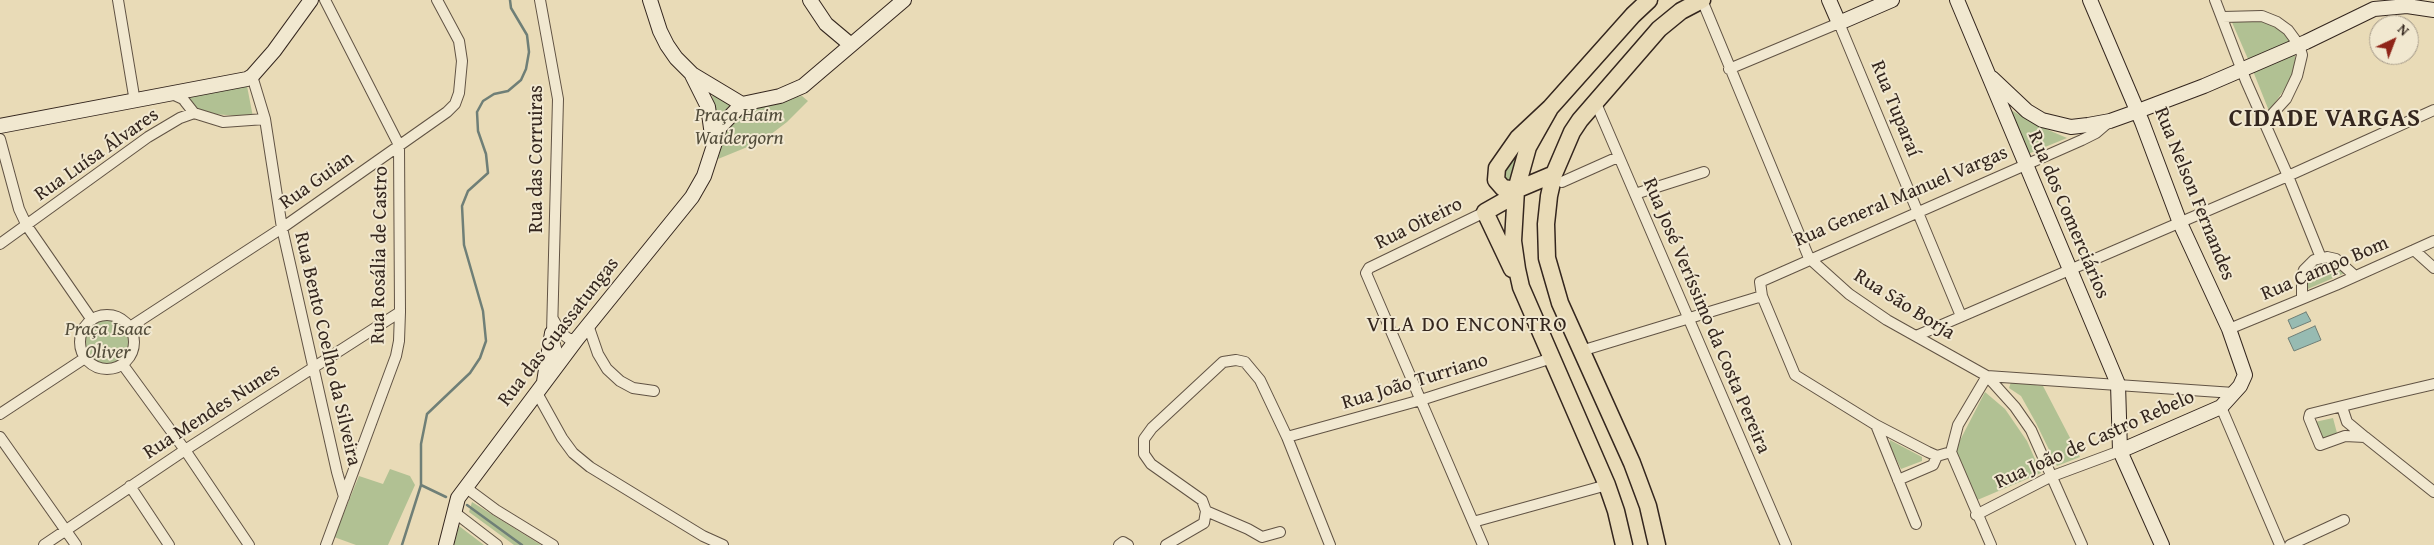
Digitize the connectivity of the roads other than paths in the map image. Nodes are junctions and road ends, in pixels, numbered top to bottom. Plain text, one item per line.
1 (118, 0) edge
2 (311, 0) edge
3 (325, 0) edge
4 (436, 0) edge
5 (540, 0) edge
6 (650, 0) edge
7 (810, 0) edge
8 (904, 0) edge
9 (1649, 0) edge
10 (1702, 0) edge
11 (1829, 0) edge
12 (1892, 0) edge
13 (1957, 0) edge
14 (2090, 0) edge
15 (2215, 0) edge
16 (2386, 0) edge
17 (2422, 6) edge
18 (2374, 9) junction
19 (2223, 17) junction
20 (1839, 23) junction
21 (851, 45) junction
22 (2298, 45) junction
23 (1730, 69) junction
24 (2241, 70) junction
25 (1986, 72) junction
26 (692, 74) junction
27 (252, 76) junction
28 (172, 94) junction
29 (1596, 101) junction
30 (135, 102) junction
31 (742, 104) junction
32 (1550, 108) junction
33 (2434, 110) edge
34 (2138, 111) junction
35 (194, 113) junction
36 (265, 119) junction
37 (2110, 121) junction
38 (2265, 122) junction
39 (0, 126) edge
40 (0, 139) edge
41 (398, 145) junction
42 (713, 148) junction
43 (1618, 157) junction
44 (2026, 165) junction
45 (1704, 172) dead end
46 (2288, 176) junction
47 (1558, 178) junction
48 (1516, 192) junction
49 (1634, 194) junction
50 (1484, 212) junction
51 (1916, 214) junction
52 (2180, 222) junction
53 (28, 226) junction
54 (282, 228) junction
55 (2434, 241) edge
56 (0, 244) edge
57 (2414, 250) junction
58 (1809, 258) junction
59 (2320, 258) junction
60 (2434, 268) edge
61 (2070, 271) junction
62 (2355, 276) junction
63 (1521, 287) junction
64 (1762, 296) junction
65 (2302, 298) junction
66 (400, 312) junction
67 (1961, 316) junction
68 (552, 318) junction
69 (1687, 319) junction
70 (92, 320) junction
71 (588, 325) junction
72 (130, 328) junction
73 (2228, 329) junction
74 (552, 333) junction
75 (1916, 336) junction
76 (577, 339) junction
77 (1581, 351) junction
78 (85, 358) junction
79 (1552, 358) junction
80 (560, 363) junction
81 (122, 365) junction
82 (313, 368) junction
83 (1987, 376) junction
84 (2118, 384) junction
85 (2434, 384) edge
86 (540, 388) junction
87 (654, 392) dead end
88 (1421, 400) junction
89 (2227, 400) junction
90 (2342, 407) junction
91 (0, 414) edge
92 (1876, 425) junction
93 (0, 437) edge
94 (1287, 437) junction
95 (2365, 438) junction
96 (185, 450) junction
97 (2120, 451) junction
98 (1950, 452) junction
99 (1936, 456) junction
100 (2050, 477) junction
101 (1898, 480) junction
102 (1607, 485) junction
103 (130, 486) junction
104 (465, 487) junction
105 (2434, 492) edge
106 (344, 497) junction
107 (1206, 511) junction
108 (454, 512) junction
109 (1976, 515) junction
110 (2344, 520) dead end
111 (1473, 522) junction
112 (1916, 524) dead end
113 (66, 531) junction
114 (1280, 532) dead end
115 (1172, 544) edge
116 (44, 545) edge
117 (76, 545) edge
118 (169, 545) edge
119 (249, 545) edge
120 (326, 545) edge
121 (446, 545) edge
122 (497, 545) edge
123 (553, 545) edge
124 (722, 545) edge
125 (1119, 545) edge
126 (1128, 545) edge
127 (1330, 545) edge
128 (1483, 545) edge
129 (1624, 545) edge
130 (1658, 545) edge
131 (1786, 545) edge
132 (1991, 545) edge
133 (2082, 545) edge
134 (2162, 545) edge
135 (2280, 545) edge
136 (2290, 545) edge

1 - 30 street
2 - 27 street
3 - 41 street, Rua Rosália de Castro
4 - 41 street, Rua Guian
5 - 68 street, Rua das Corruiras
6 - 26 street
7 - 21 street
8 - 21 street
9 - 32 main road
10 - 23 street, Rua São Borja
10 - 29 main road
11 - 20 street, Rua Tuparaí
12 - 20 street
13 - 25 street, Rua dos Comerciários
14 - 34 street, Rua Nelson Fernandes
15 - 19 street
16 - 18 street
17 - 18 street
18 - 22 street
19 - 22 street
19 - 24 street
20 - 23 street
20 - 51 street, Rua Tuparaí
21 - 31 street
22 - 24 street
22 - 38 street
23 - 58 street, Rua São Borja
24 - 34 street
24 - 38 street
25 - 37 street
25 - 44 street, Rua dos Comerciários
26 - 31 street
26 - 42 street
27 - 28 street
27 - 36 street
28 - 30 street
28 - 35 street
29 - 43 street, Rua José Veríssimo da Costa Pereira
29 - 47 main road
30 - 39 street
31 - 42 street
32 - 48 main road
32 - 48 main road
33 - 46 street
34 - 37 street
34 - 52 street, Rua Nelson Fernandes
35 - 36 street
35 - 53 street, Rua Luísa Álvares
36 - 54 street, Rua Bento Coelho da Silveira
37 - 44 street, Rua General Manuel Vargas
38 - 46 street
40 - 53 street
41 - 54 street, Rua Guian
41 - 66 street, Rua Rosália de Castro
42 - 71 street, Rua das Guassatungas
43 - 47 street
43 - 49 street, Rua José Veríssimo da Costa Pereira
44 - 51 street, Rua General Manuel Vargas
44 - 61 street, Rua dos Comerciários
45 - 49 street
46 - 52 street
46 - 59 street
47 - 48 main road
47 - 77 main road
48 - 50 main road
48 - 63 main road
49 - 69 street, Rua José Veríssimo da Costa Pereira
50 - 63 main road
50 - 88 street, Rua Oiteiro
51 - 58 street, Rua General Manuel Vargas
51 - 67 street, Rua Tuparaí
52 - 61 street
52 - 73 street, Rua Nelson Fernandes
53 - 56 street, Rua Luísa Álvares
53 - 70 street
54 - 72 street, Rua Guian
54 - 82 street, Rua Bento Coelho da Silveira
55 - 57 street, Rua Campo Bom
57 - 60 street
57 - 62 street, Rua Campo Bom
58 - 64 street, Rua General Manuel Vargas
58 - 75 street, Rua São Borja
59 - 62 street
59 - 65 street
61 - 67 street
61 - 84 street, Rua dos Comerciários
62 - 65 street, Rua Campo Bom
63 - 79 main road
64 - 69 street
64 - 92 street
65 - 73 street, Rua Campo Bom
66 - 82 street, Rua Mendes Nunes
66 - 106 street, Rua Rosália de Castro
67 - 75 street
68 - 74 street, Rua das Corruiras
68 - 76 street
69 - 77 street
69 - 131 street, Rua José Veríssimo da Costa Pereira
70 - 72 street
70 - 78 street
71 - 76 street, Rua das Guassatungas
71 - 87 street
72 - 81 street
73 - 89 street, Rua Nelson Fernandes
74 - 80 street, Rua das Corruiras
74 - 86 street
75 - 83 street, Rua São Borja
76 - 80 street, Rua das Guassatungas
77 - 130 main road
78 - 81 street
78 - 91 street
79 - 88 street, Rua João Turriano
79 - 102 main road
80 - 86 street, Rua das Guassatungas
81 - 96 street
82 - 96 street, Rua Mendes Nunes
82 - 106 street, Rua Bento Coelho da Silveira
83 - 84 street, Rua São Borja
83 - 98 street
83 - 100 street
84 - 89 street, Rua São Borja
84 - 97 street, Rua dos Comerciários
85 - 90 street
86 - 104 street, Rua das Guassatungas
86 - 124 street
88 - 94 street, Rua João Turriano
88 - 111 street
89 - 97 street, Rua João de Castro Rebelo
89 - 135 street
90 - 95 street
90 - 95 street
92 - 99 street
92 - 101 street
93 - 113 street
94 - 107 street
94 - 127 street
95 - 105 street
96 - 103 street, Rua Mendes Nunes
96 - 119 street
97 - 100 street, Rua João de Castro Rebelo
97 - 134 street
98 - 99 street
98 - 109 street
99 - 101 street
100 - 109 street, Rua João de Castro Rebelo
100 - 133 street
101 - 112 street
102 - 111 street
102 - 129 main road
103 - 113 street, Rua Mendes Nunes
103 - 118 street
104 - 108 street, Rua das Guassatungas
104 - 123 street
106 - 120 street, Rua Rosália de Castro
107 - 114 street
107 - 115 street
108 - 121 street, Rua das Guassatungas
108 - 122 street
109 - 132 street
110 - 136 street
111 - 128 street
113 - 116 street, Rua Mendes Nunes
113 - 117 street
125 - 126 street

